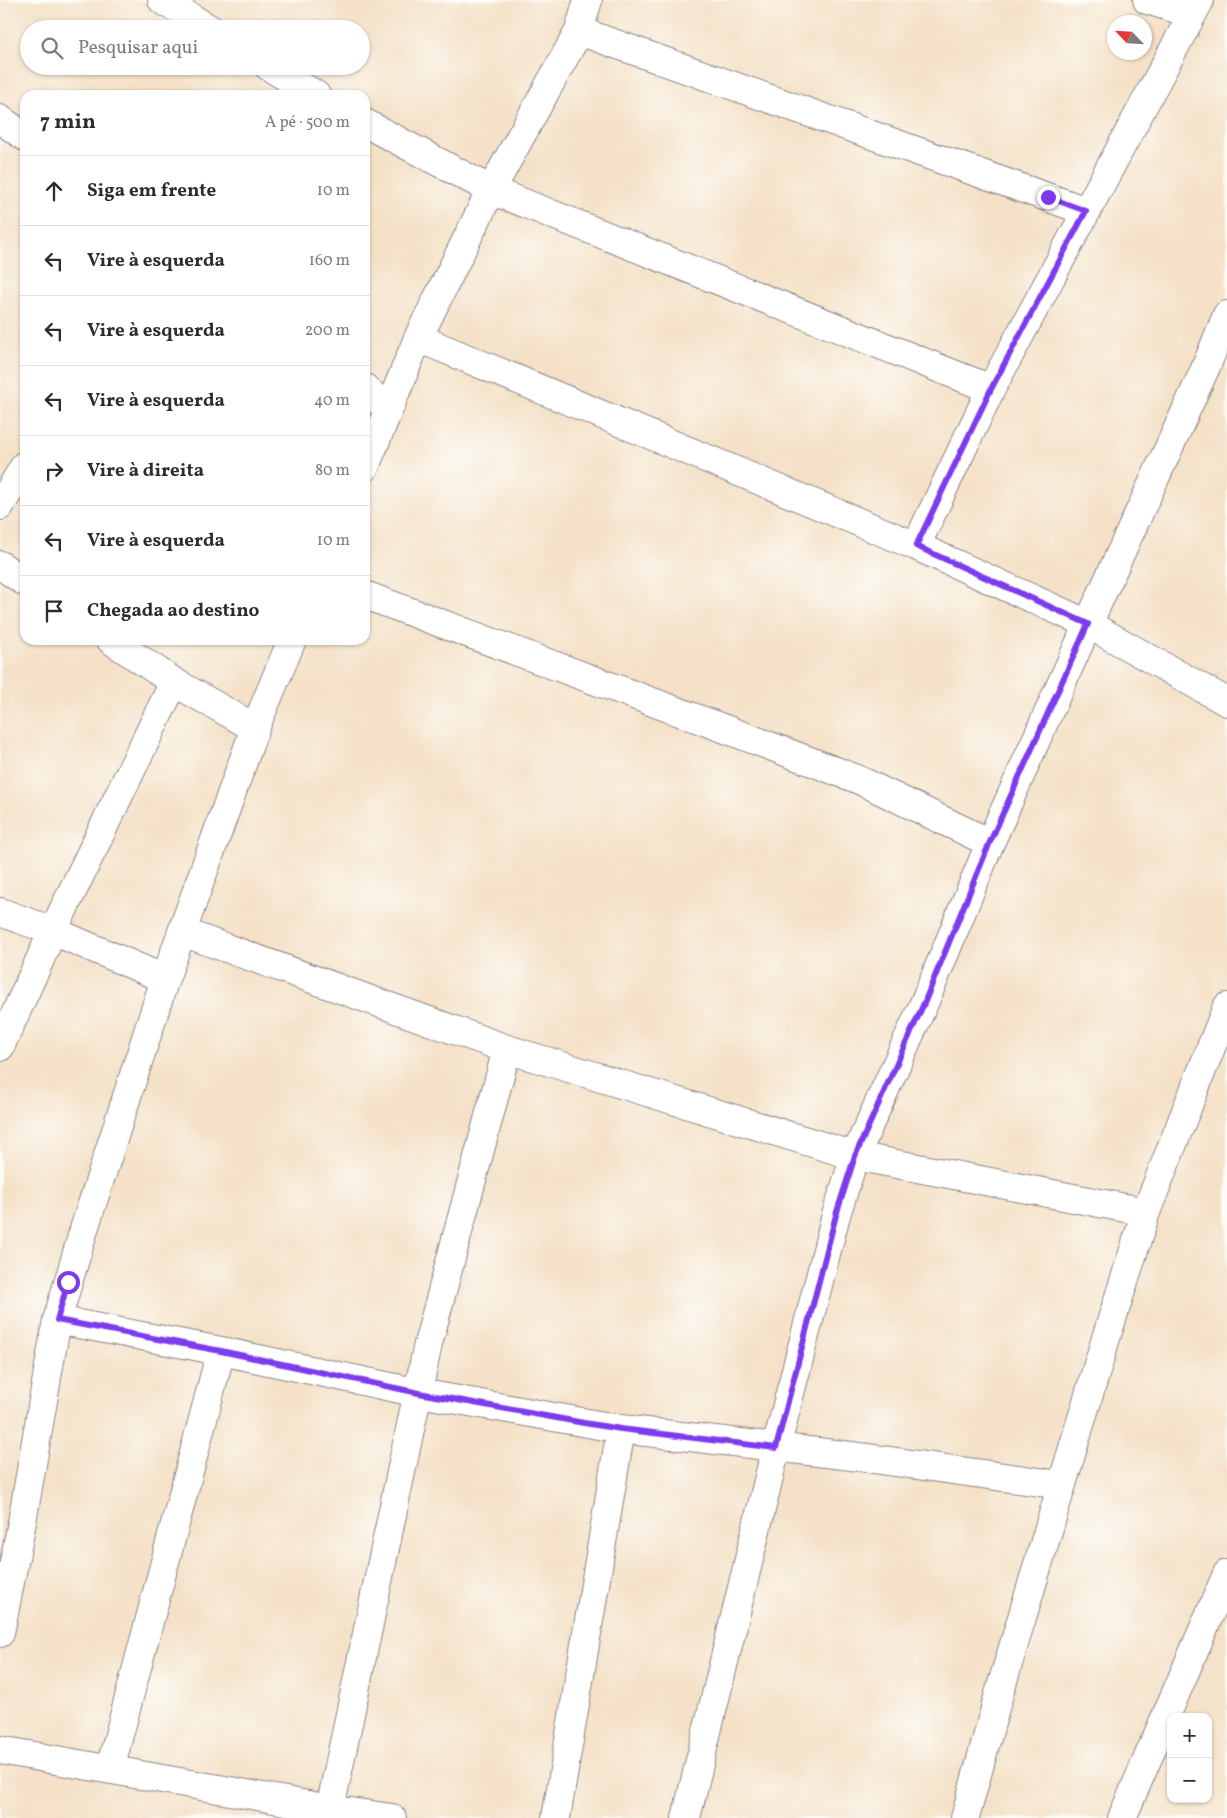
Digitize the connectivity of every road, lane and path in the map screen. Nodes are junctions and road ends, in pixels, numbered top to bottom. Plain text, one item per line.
1 (162, 0) edge
2 (1147, 0) edge
3 (586, 1) edge
4 (1196, 7) edge
5 (195, 20) edge
6 (579, 31) junction
7 (283, 75) edge
8 (308, 90) edge
9 (0, 119) edge
10 (370, 126) edge
11 (20, 133) edge
12 (491, 190) junction
13 (1086, 211) junction
14 (1227, 315) edge
15 (418, 338) junction
16 (991, 389) junction
17 (370, 393) edge
18 (388, 409) junction
19 (370, 454) edge
20 (20, 474) edge
21 (0, 506) edge
22 (916, 546) junction
23 (370, 597) edge
24 (1088, 624) junction
25 (118, 645) edge
26 (290, 645) edge
27 (174, 682) junction
28 (1227, 702) edge
29 (255, 728) junction
30 (990, 842) junction
31 (0, 912) edge
32 (53, 931) junction
33 (182, 932) junction
34 (165, 979) junction
35 (1227, 1007) edge
36 (1, 1039) edge
37 (507, 1049) junction
38 (855, 1156) junction
39 (1146, 1212) junction
40 (57, 1320) junction
41 (221, 1351) junction
42 (419, 1393) junction
43 (621, 1429) junction
44 (776, 1448) junction
45 (1061, 1485) junction
46 (1227, 1574) edge
47 (0, 1634) edge
48 (0, 1750) edge
49 (110, 1769) junction
50 (330, 1809) junction
51 (392, 1818) edge
52 (556, 1818) edge
53 (686, 1818) edge
54 (965, 1818) edge
55 (1122, 1818) edge

1 - 5 street
2 - 4 street
3 - 6 street
4 - 13 street
6 - 12 street
6 - 13 street
7 - 8 street
9 - 11 street
10 - 12 street
12 - 15 street
12 - 16 street
13 - 16 street
14 - 24 street
15 - 18 street
15 - 22 street
16 - 22 street
17 - 18 street
18 - 19 street
20 - 21 street
22 - 24 street
23 - 30 street
24 - 28 street
24 - 30 street
25 - 27 street
26 - 29 street
27 - 29 street
27 - 32 street
29 - 33 street
30 - 38 street
31 - 32 street
32 - 34 street
32 - 36 street
33 - 34 street
33 - 37 street
34 - 40 street
35 - 39 street
37 - 38 street
37 - 42 street
38 - 39 street
38 - 44 street
39 - 45 street
40 - 41 street
40 - 47 street
41 - 42 street
41 - 49 street
42 - 43 street
42 - 50 street
43 - 44 street
43 - 52 street
44 - 45 street
44 - 53 street
45 - 54 street
46 - 55 street
48 - 49 street
49 - 50 street
50 - 51 street

